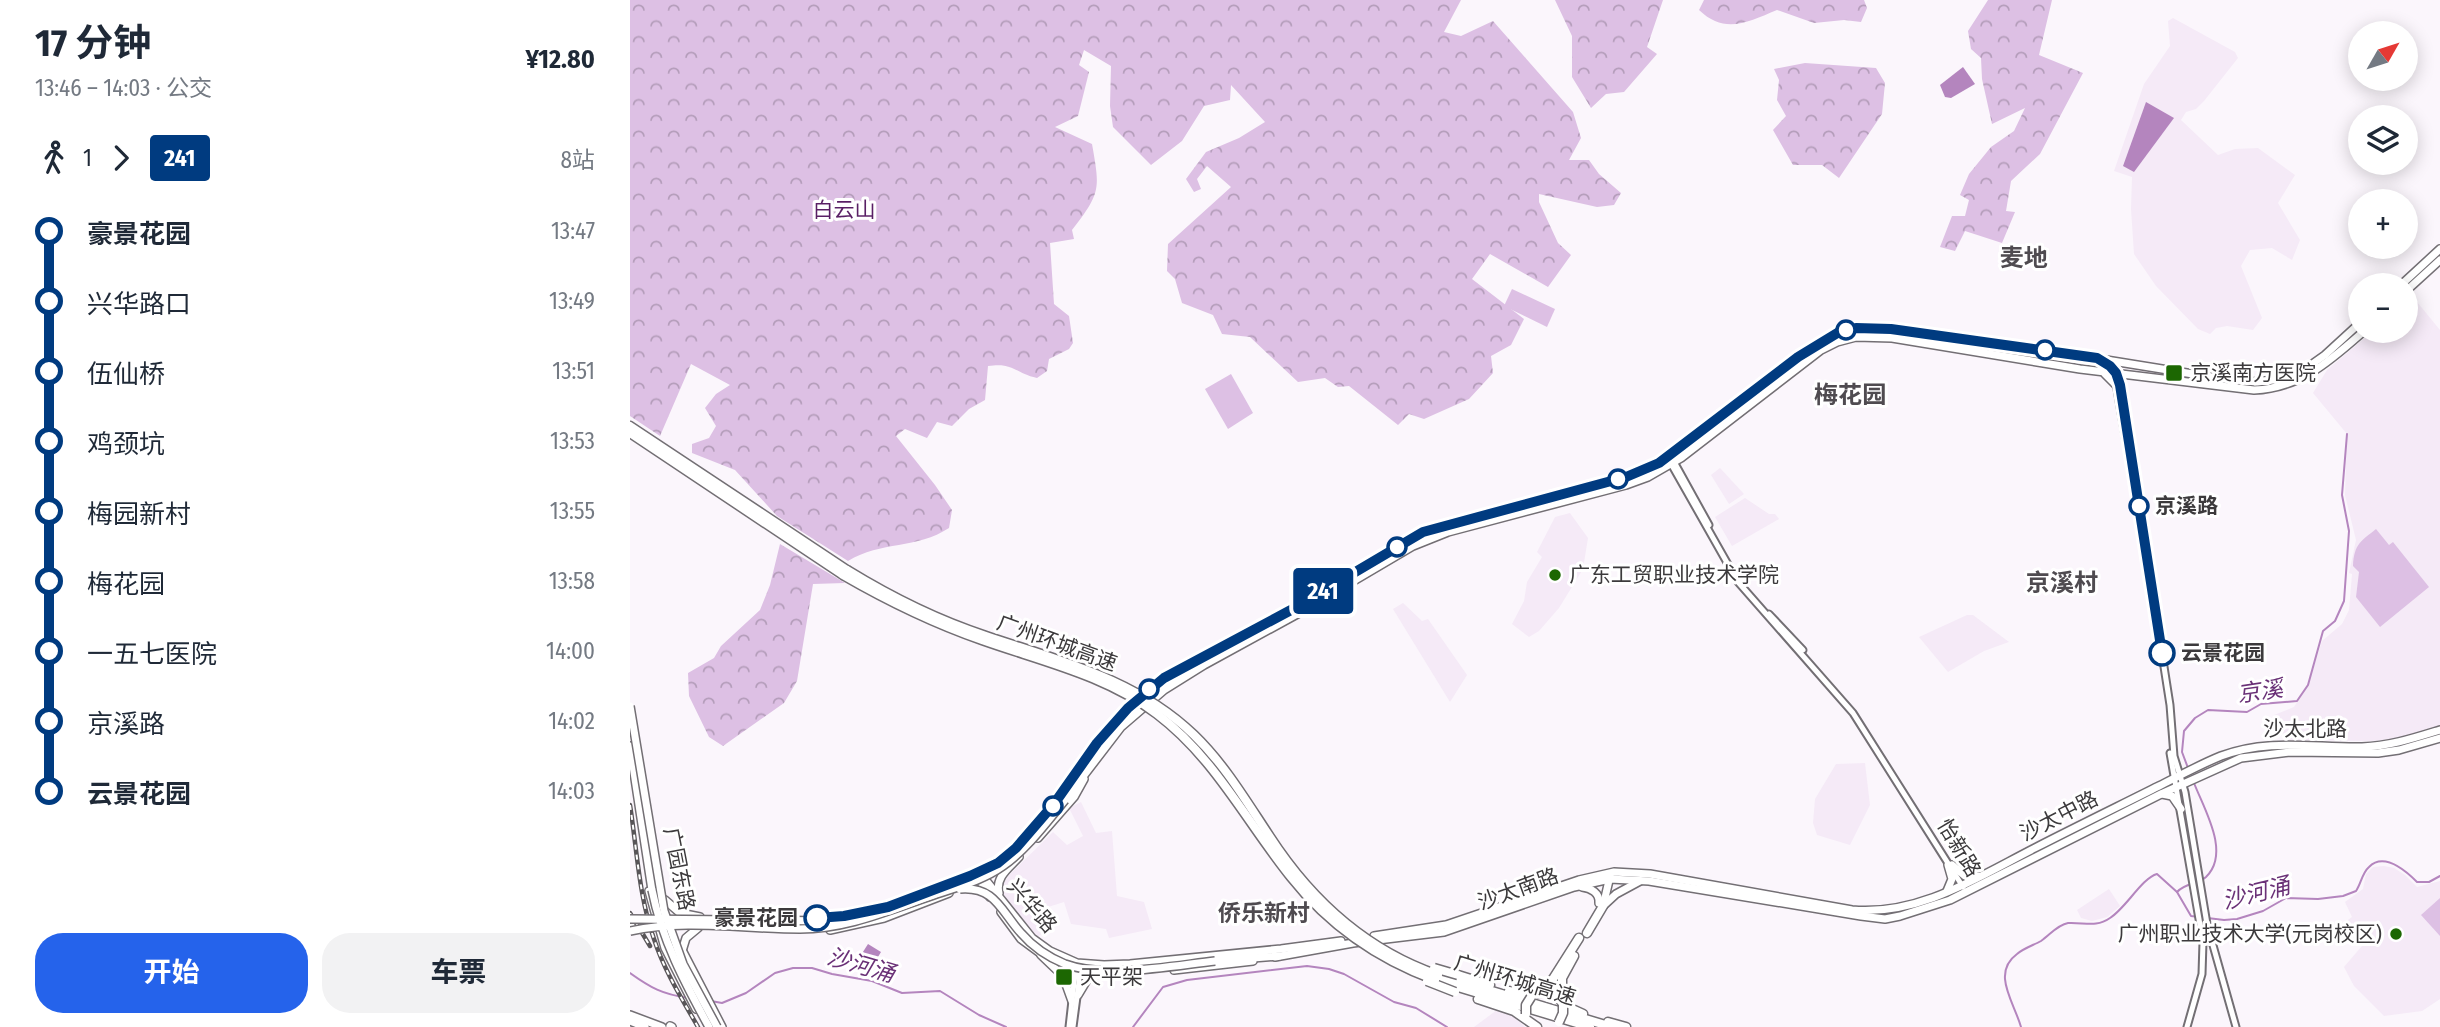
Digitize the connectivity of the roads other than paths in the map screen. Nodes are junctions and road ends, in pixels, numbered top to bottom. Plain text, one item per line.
1 (2440, 249) edge
2 (2440, 260) edge
3 (2414, 273) edge
4 (2418, 280) edge
5 (2348, 333) edge
6 (2350, 343) edge
7 (2084, 356) junction
8 (2097, 358) junction
9 (2131, 363) junction
10 (2142, 365) junction
11 (2080, 369) junction
12 (2097, 371) junction
13 (2116, 373) junction
14 (2127, 375) junction
15 (2139, 376) junction
16 (2118, 385) junction
17 (630, 426) edge
18 (630, 433) edge
19 (649, 443) junction
20 (1671, 461) junction
21 (845, 573) junction
22 (630, 707) edge
23 (630, 722) edge
24 (2440, 730) edge
25 (2426, 738) junction
26 (2440, 738) edge
27 (630, 746) edge
28 (1093, 761) junction
29 (630, 765) edge
30 (2185, 778) junction
31 (644, 794) junction
32 (2161, 794) junction
33 (2181, 809) junction
34 (2183, 824) junction
35 (2191, 831) junction
36 (1019, 857) junction
37 (2011, 860) junction
38 (1950, 865) junction
39 (2004, 874) junction
40 (1982, 875) junction
41 (1608, 877) junction
42 (982, 878) junction
43 (1591, 879) junction
44 (1642, 880) junction
45 (1962, 884) junction
46 (1574, 887) junction
47 (960, 889) junction
48 (945, 891) junction
49 (1967, 892) junction
50 (1943, 893) junction
51 (990, 897) junction
52 (665, 900) junction
53 (1002, 900) junction
54 (1601, 904) junction
55 (888, 907) junction
56 (2202, 911) junction
57 (630, 919) edge
58 (664, 923) junction
59 (720, 923) junction
60 (2204, 924) junction
61 (630, 925) edge
62 (698, 929) junction
63 (630, 931) edge
64 (1583, 935) junction
65 (1388, 937) junction
66 (1364, 938) junction
67 (2210, 938) junction
68 (2203, 942) junction
69 (1337, 943) junction
70 (1370, 949) junction
71 (682, 952) junction
72 (1040, 954) junction
73 (1279, 956) junction
74 (2203, 963) junction
75 (1077, 968) junction
76 (1097, 974) junction
77 (2221, 975) junction
78 (1437, 977) junction
79 (1538, 991) junction
80 (699, 996) junction
81 (1075, 998) junction
82 (1562, 999) junction
83 (630, 1015) edge
84 (630, 1021) edge
85 (1529, 1022) edge
86 (711, 1023) edge
87 (657, 1026) edge
88 (1557, 1026) edge
89 (1071, 1027) edge
90 (1572, 1027) edge
91 (1590, 1027) edge
92 (1612, 1027) edge
93 (1626, 1027) edge
94 (2187, 1027) edge
95 (2236, 1027) edge

1 - 3 main road
2 - 4 main road
5 - 10 main road
6 - 15 main road
7 - 8 main road
7 - 11 main road
7 - 20 main road
8 - 9 main road
8 - 13 main road
9 - 10 main road
9 - 13 main road
10 - 15 main road
11 - 12 main road
11 - 20 main road
12 - 13 main road
12 - 16 main road
13 - 14 main road
13 - 16 main road
14 - 15 main road
14 - 16 main road
16 - 30 main road
17 - 19 highway, 广州环城高速
18 - 19 highway, 广州环城高速
19 - 21 highway, 广州环城高速
20 - 28 main road
20 - 38 main road, 怡新路
20 - 42 main road
21 - 66 highway, 广州环城高速, bridge
21 - 70 highway, 广州环城高速, bridge
22 - 31 main road, bridge
23 - 31 main road, bridge
23 - 58 main road
24 - 25 main road, 沙太北路
25 - 26 main road, 沙太北路
25 - 30 main road, 沙太北路
27 - 86 main road, bridge
28 - 36 main road
28 - 48 main road, bridge
29 - 58 main road, 广园东路
30 - 32 main road, 沙太中路
30 - 33 main road
30 - 35 main road
30 - 37 main road, 沙太中路
31 - 52 main road, 广园东路
31 - 58 main road
31 - 86 main road, bridge
32 - 33 main road
32 - 39 main road, 沙太中路
33 - 34 main road
34 - 35 main road
34 - 56 main road
35 - 56 main road
36 - 42 main road
36 - 53 main road
37 - 39 main road
37 - 40 main road, 沙太中路
38 - 40 main road
38 - 45 main road, 怡新路
38 - 50 main road
39 - 49 main road, 沙太中路
40 - 45 main road, 沙太中路
41 - 43 main road, 沙太南路
41 - 44 main road, 沙太南路
41 - 50 main road, 沙太南路
41 - 54 main road
42 - 47 main road
42 - 51 main road, 兴华路
42 - 53 main road, 兴华路
42 - 55 main road
43 - 46 main road, 沙太南路
43 - 65 main road, 沙太南路
44 - 49 main road, 沙太南路
44 - 54 main road
45 - 49 main road, 怡新路
45 - 50 main road, 沙太南路
46 - 54 main road
46 - 65 main road, 沙太南路
47 - 51 main road
47 - 62 main road
48 - 63 main road, bridge
48 - 73 main road, bridge
51 - 72 main road, 兴华路
52 - 58 main road, 广园东路
52 - 59 main road
53 - 75 main road, 兴华路
54 - 64 highway
55 - 57 main road, bridge
55 - 59 main road
56 - 60 main road
57 - 58 main road
58 - 59 main road
58 - 61 main road
58 - 62 main road
58 - 71 main road, 广园东路
58 - 80 main road
58 - 86 main road, 广园东路, bridge
60 - 67 main road
60 - 68 main road
62 - 71 main road
64 - 79 highway
64 - 82 highway
65 - 69 main road
66 - 78 highway, 广州环城高速, bridge
66 - 79 highway, bridge
67 - 68 main road
67 - 77 main road
68 - 74 main road
69 - 73 main road
69 - 75 main road
70 - 78 highway, 广州环城高速, bridge
70 - 85 highway, bridge
71 - 80 main road, 广园东路
72 - 75 main road, 兴华路
72 - 81 main road
73 - 76 main road
74 - 77 main road
74 - 94 main road
75 - 76 main road
75 - 81 main road
76 - 81 main road
77 - 95 main road
78 - 91 highway, 广州环城高速
78 - 92 highway, 广州环城高速
79 - 82 highway
79 - 85 highway, bridge
80 - 86 main road, 广园东路, bridge
81 - 89 main road
82 - 88 highway, bridge
82 - 93 highway
83 - 87 main road
84 - 87 main road
88 - 90 highway

